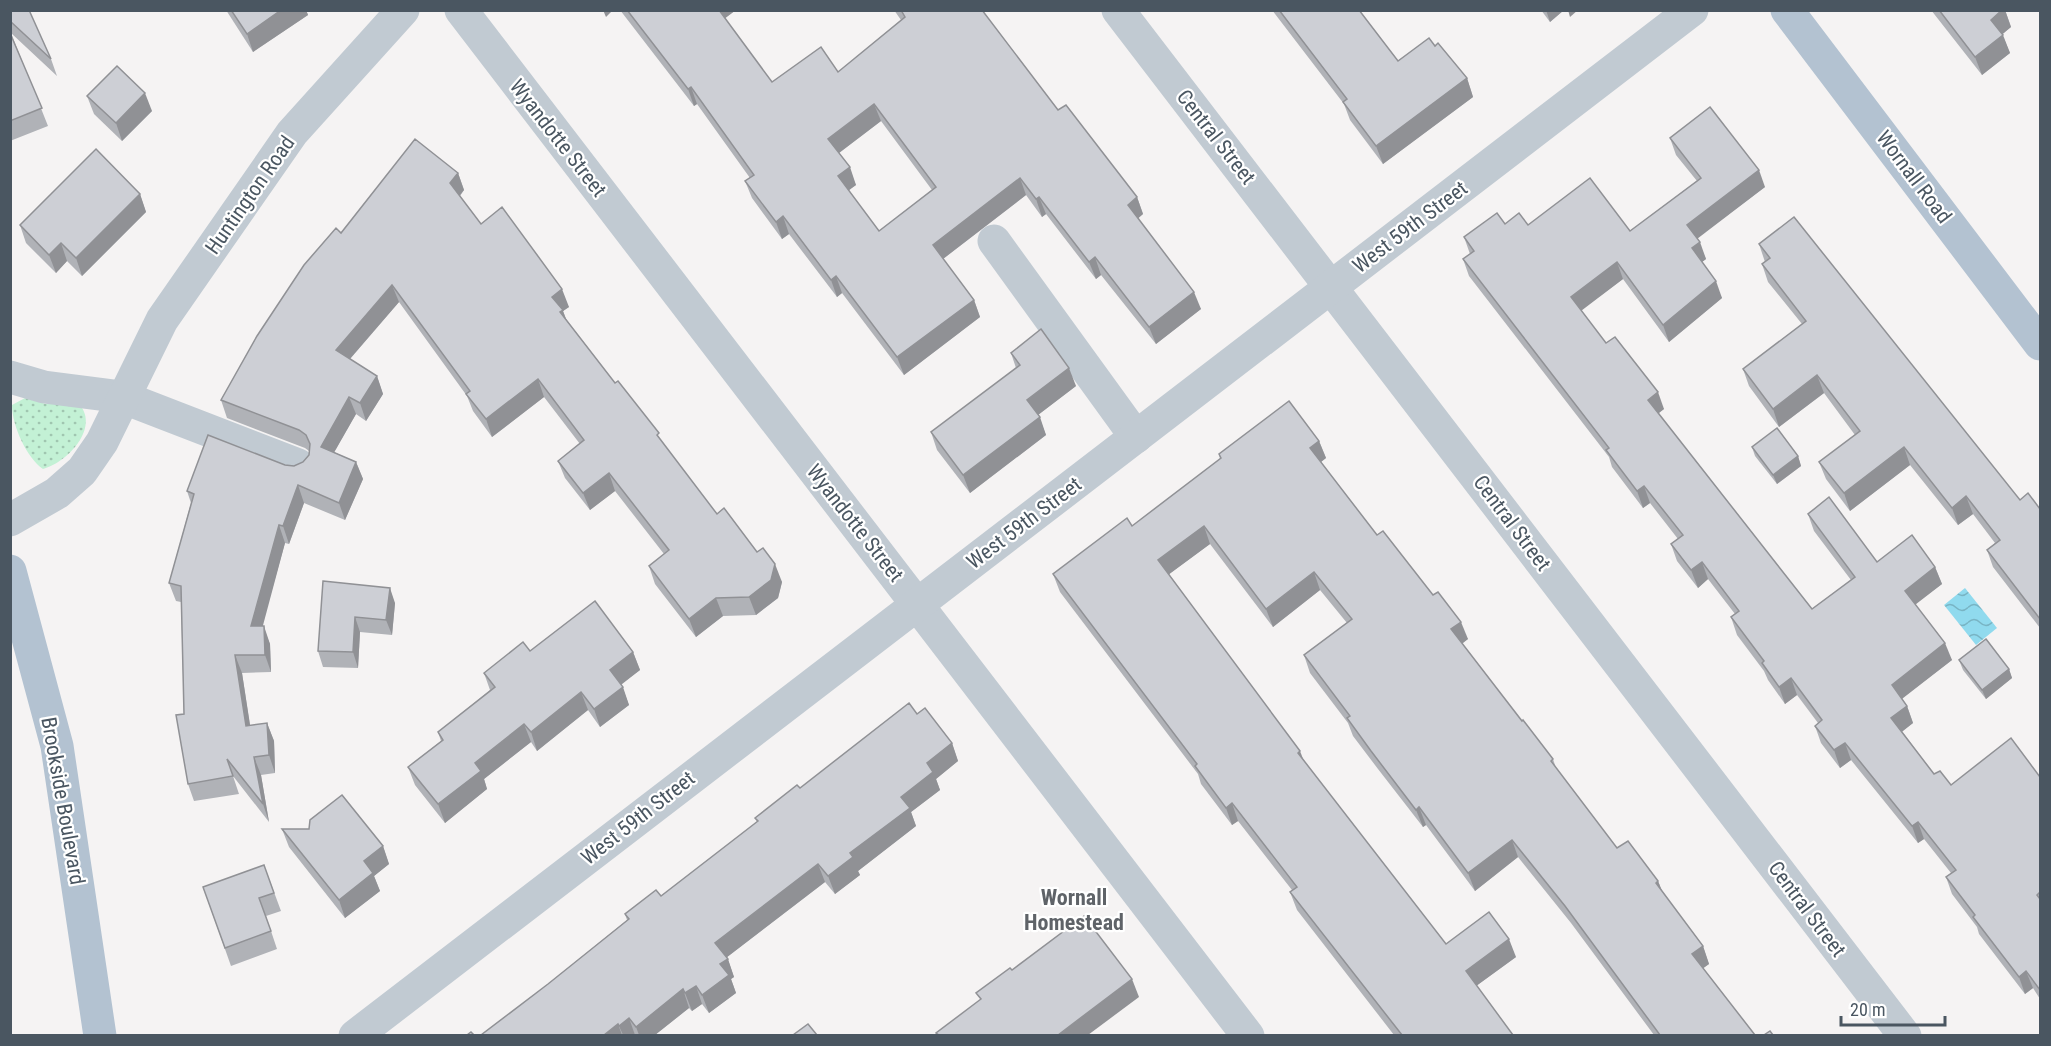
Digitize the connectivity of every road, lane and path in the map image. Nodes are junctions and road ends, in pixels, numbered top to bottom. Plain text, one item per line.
1 (403, 10) edge
2 (461, 10) edge
3 (1119, 10) edge
4 (1692, 10) edge
5 (1787, 10) edge
6 (994, 241) dead end
7 (1331, 287) junction
8 (2040, 344) edge
9 (10, 377) edge
10 (122, 397) junction
11 (1136, 437) junction
12 (297, 465) edge
13 (10, 520) edge
14 (10, 571) edge
15 (917, 604) junction
16 (100, 1035) edge
17 (355, 1035) edge
18 (1248, 1035) edge
19 (1905, 1035) edge

1 - 10 street, Huntington Road
2 - 15 street, Wyandotte Street
3 - 7 street, Central Street
4 - 7 street, West 59th Street
5 - 8 main road, Wornall Road
6 - 11 street
7 - 11 street, West 59th Street
7 - 19 street, Central Street
9 - 10 street
10 - 12 street
10 - 13 street, Huntington Road
11 - 15 street, West 59th Street
14 - 16 main road, Brookside Boulevard
15 - 17 street, West 59th Street
15 - 18 street, Wyandotte Street

